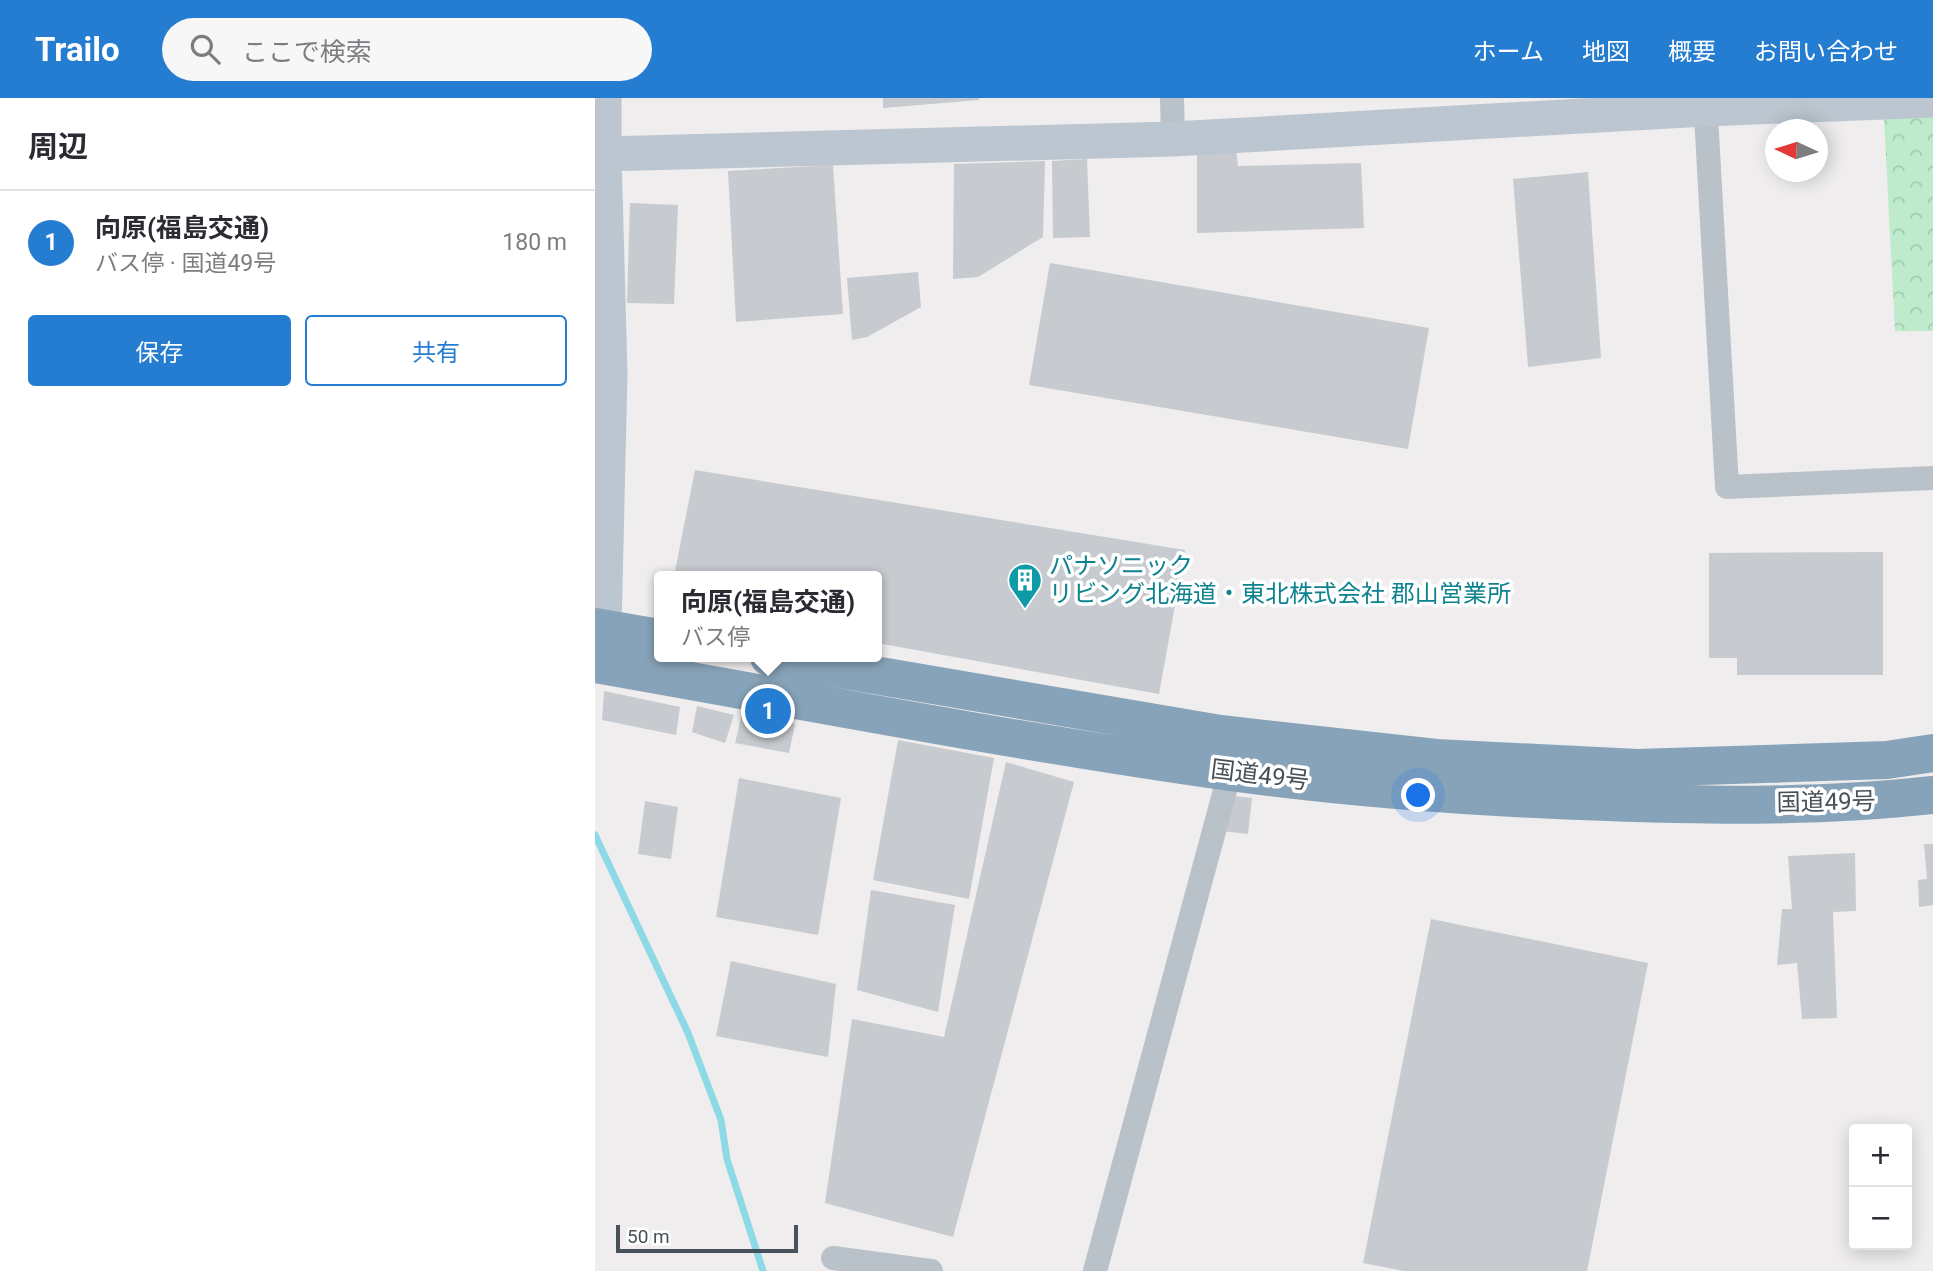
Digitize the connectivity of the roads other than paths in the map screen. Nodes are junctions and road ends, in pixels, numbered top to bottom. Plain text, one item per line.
1 (604, 98) edge
2 (1172, 98) edge
3 (1933, 100) edge
4 (1705, 104) edge
5 (1174, 139) junction
6 (604, 154) junction
7 (1933, 478) edge
8 (654, 638) edge
9 (598, 640) edge
10 (654, 653) edge
11 (690, 662) edge
12 (798, 662) edge
13 (1933, 753) edge
14 (1230, 772) junction
15 (1933, 795) edge
16 (833, 1258) dead end
17 (867, 1267) edge
18 (931, 1271) edge
19 (1095, 1271) edge

1 - 6 street
2 - 5 street
3 - 4 street
4 - 5 street
4 - 7 street
5 - 6 street
6 - 9 street
8 - 9 highway
9 - 10 highway, 国道49号
11 - 14 highway, 国道49号
12 - 13 highway, 国道49号
14 - 15 highway, 国道49号
14 - 19 street
16 - 17 street
17 - 18 street

